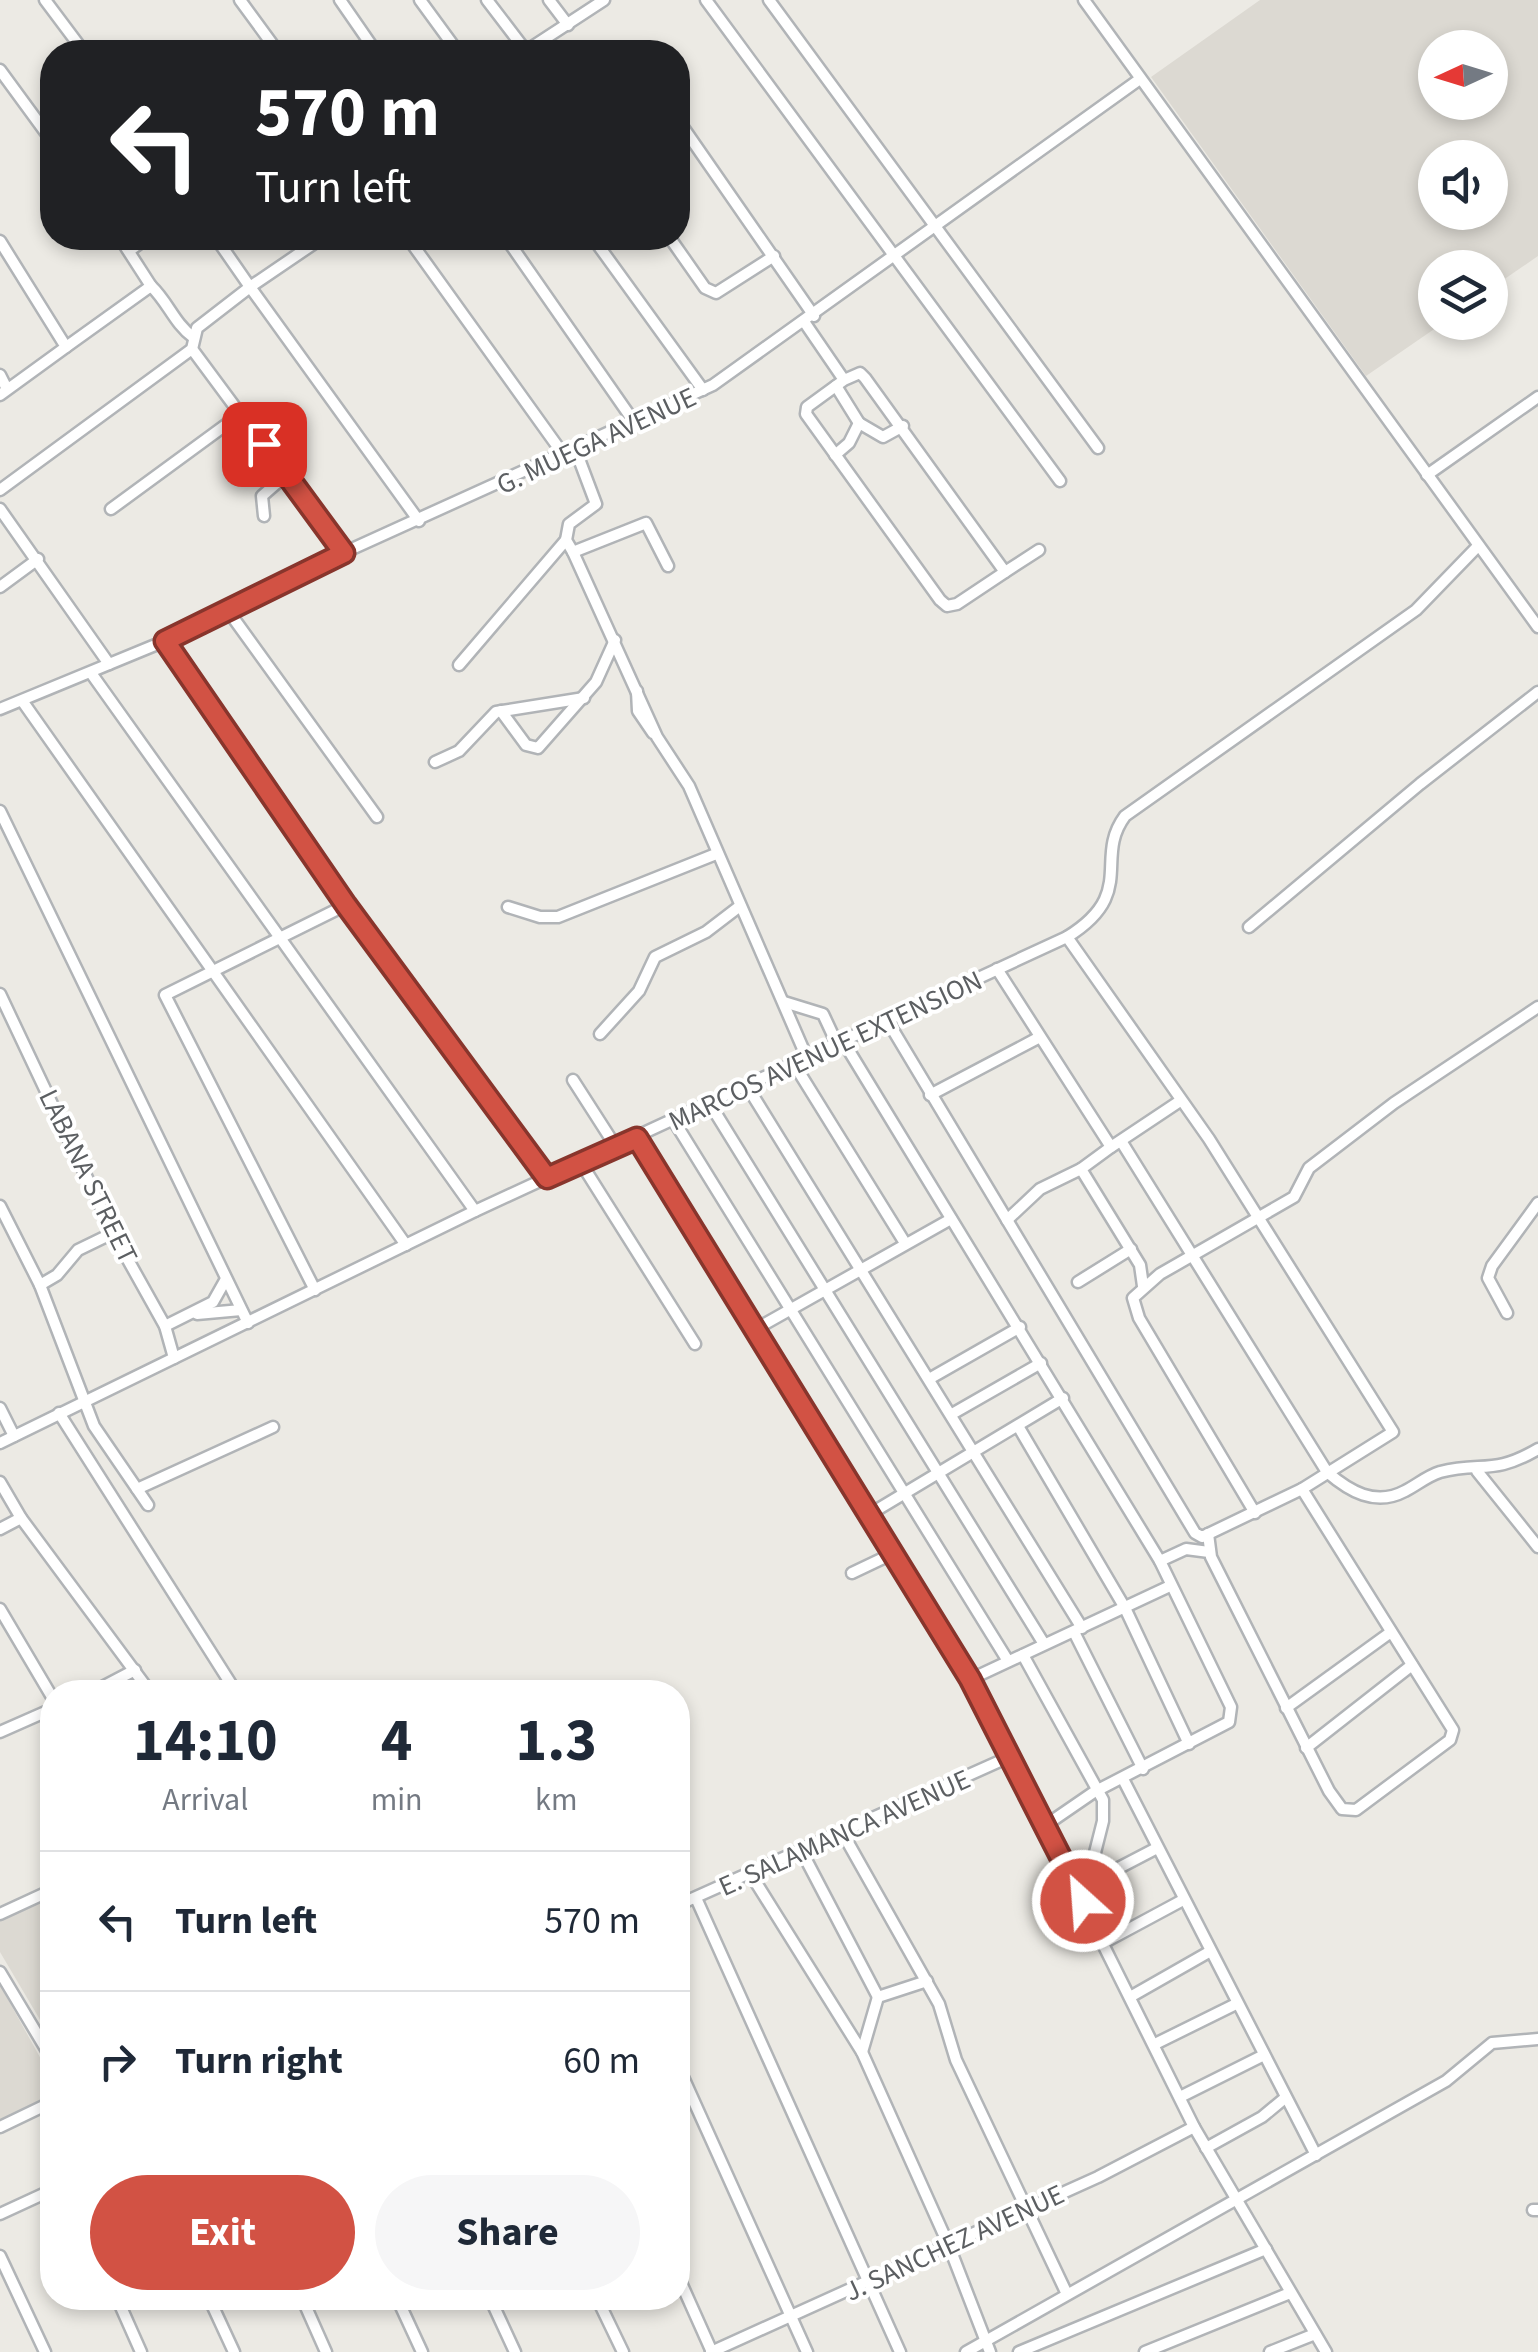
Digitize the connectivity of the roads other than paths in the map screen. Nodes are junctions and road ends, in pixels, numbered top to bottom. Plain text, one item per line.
1 (45, 0) edge
2 (240, 0) edge
3 (340, 0) edge
4 (420, 0) edge
5 (487, 0) edge
6 (549, 0) edge
7 (604, 0) edge
8 (706, 0) edge
9 (769, 0) edge
10 (1086, 1) edge
11 (568, 25) junction
12 (75, 40) edge
13 (269, 40) edge
14 (368, 40) edge
15 (449, 40) edge
16 (518, 40) edge
17 (544, 40) edge
18 (0, 70) edge
19 (1140, 79) junction
20 (40, 125) edge
21 (690, 137) edge
22 (936, 227) junction
23 (0, 241) edge
24 (224, 250) edge
25 (304, 250) edge
26 (417, 250) edge
27 (514, 250) edge
28 (602, 250) edge
29 (678, 250) edge
30 (129, 251) edge
31 (774, 256) junction
32 (893, 258) junction
33 (151, 286) junction
34 (250, 287) junction
35 (810, 320) junction
36 (192, 343) junction
37 (66, 347) junction
38 (0, 375) edge
39 (840, 383) junction
40 (704, 390) junction
41 (4, 392) edge
42 (1538, 396) edge
43 (242, 413) junction
44 (632, 420) junction
45 (859, 423) junction
46 (902, 426) junction
47 (1098, 448) dead end
48 (576, 451) junction
49 (563, 454) junction
50 (836, 455) junction
51 (286, 475) junction
52 (1426, 475) junction
53 (1060, 481) dead end
54 (0, 490) edge
55 (0, 509) edge
56 (111, 509) dead end
57 (264, 516) dead end
58 (419, 521) junction
59 (566, 540) junction
60 (1478, 546) junction
61 (1039, 550) dead end
62 (572, 552) junction
63 (344, 553) junction
64 (38, 559) junction
65 (668, 566) dead end
66 (1005, 572) junction
67 (0, 587) edge
68 (229, 612) junction
69 (1538, 627) edge
70 (615, 640) junction
71 (165, 641) junction
72 (110, 664) junction
73 (459, 665) dead end
74 (92, 673) junction
75 (1538, 692) edge
76 (585, 698) junction
77 (23, 702) junction
78 (0, 709) edge
79 (501, 712) junction
80 (435, 762) dead end
81 (0, 811) edge
82 (377, 818) dead end
83 (716, 854) junction
84 (346, 905) junction
85 (740, 906) junction
86 (508, 907) dead end
87 (1250, 927) dead end
88 (278, 936) junction
89 (1067, 936) junction
90 (997, 970) junction
91 (212, 971) junction
92 (0, 994) edge
93 (784, 1002) junction
94 (1538, 1008) edge
95 (887, 1020) junction
96 (600, 1034) dead end
97 (1038, 1038) junction
98 (840, 1042) junction
99 (807, 1058) junction
100 (794, 1064) junction
101 (573, 1080) dead end
102 (747, 1086) junction
103 (930, 1095) junction
104 (1180, 1101) junction
105 (710, 1104) junction
106 (674, 1121) junction
107 (637, 1138) junction
108 (1116, 1144) junction
109 (616, 1147) junction
110 (581, 1163) junction
111 (1082, 1169) junction
112 (547, 1178) junction
113 (1538, 1203) edge
114 (0, 1206) edge
115 (1250, 1206) junction
116 (475, 1212) junction
117 (951, 1219) junction
118 (1007, 1220) junction
119 (1258, 1220) junction
120 (1244, 1222) junction
121 (113, 1233) junction
122 (906, 1244) junction
123 (406, 1245) junction
124 (1131, 1249) junction
125 (1190, 1257) junction
126 (1140, 1265) junction
127 (860, 1271) junction
128 (1160, 1274) junction
129 (226, 1278) junction
130 (1078, 1282) dead end
131 (40, 1284) junction
132 (1142, 1286) junction
133 (316, 1290) junction
134 (827, 1293) junction
135 (241, 1310) junction
136 (790, 1310) junction
137 (1506, 1313) dead end
138 (193, 1314) junction
139 (248, 1323) junction
140 (165, 1326) junction
141 (1020, 1327) junction
142 (754, 1330) junction
143 (694, 1344) dead end
144 (174, 1358) junction
145 (1040, 1363) junction
146 (929, 1379) junction
147 (1064, 1398) junction
148 (84, 1401) junction
149 (0, 1408) edge
150 (60, 1413) junction
151 (952, 1414) junction
152 (1018, 1426) junction
153 (273, 1427) dead end
154 (14, 1436) junction
155 (0, 1443) edge
156 (1538, 1448) edge
157 (974, 1454) junction
158 (1477, 1470) junction
159 (1326, 1472) junction
160 (940, 1474) junction
161 (0, 1482) edge
162 (137, 1489) junction
163 (1302, 1489) junction
164 (904, 1494) junction
165 (148, 1504) dead end
166 (870, 1514) junction
167 (1256, 1514) junction
168 (22, 1518) junction
169 (0, 1529) edge
170 (1208, 1534) junction
171 (1536, 1540) edge
172 (1209, 1552) junction
173 (894, 1553) junction
174 (1160, 1561) junction
175 (852, 1573) dead end
176 (1170, 1586) junction
177 (1125, 1608) junction
178 (0, 1609) edge
179 (1078, 1630) junction
180 (1391, 1632) junction
181 (1044, 1644) junction
182 (1023, 1655) junction
183 (1008, 1661) junction
184 (1412, 1664) junction
185 (135, 1670) junction
186 (970, 1679) junction
187 (42, 1680) edge
188 (115, 1680) edge
189 (142, 1680) edge
190 (228, 1680) edge
191 (1286, 1708) junction
192 (40, 1714) edge
193 (0, 1732) edge
194 (1189, 1744) junction
195 (1306, 1748) junction
196 (1010, 1757) junction
197 (1143, 1769) junction
198 (1123, 1779) junction
199 (1094, 1792) junction
200 (1046, 1824) junction
201 (842, 1832) junction
202 (1157, 1848) junction
203 (802, 1850) junction
204 (750, 1874) junction
205 (1086, 1886) junction
206 (40, 1896) edge
207 (696, 1898) junction
208 (1183, 1900) junction
209 (690, 1901) edge
210 (1083, 1901) junction
211 (0, 1914) edge
212 (1103, 1943) junction
213 (1210, 1952) junction
214 (0, 1972) edge
215 (927, 1980) junction
216 (878, 1997) junction
217 (1130, 1997) junction
218 (1236, 2004) junction
219 (40, 2038) edge
220 (1538, 2039) edge
221 (1156, 2044) junction
222 (862, 2052) junction
223 (1262, 2056) junction
224 (690, 2093) edge
225 (1180, 2097) junction
226 (1284, 2098) junction
227 (40, 2108) edge
228 (0, 2127) edge
229 (1194, 2127) junction
230 (1206, 2148) junction
231 (1316, 2155) junction
232 (40, 2196) edge
233 (1238, 2202) junction
234 (1025, 2209) junction
235 (0, 2214) edge
236 (949, 2246) junction
237 (1266, 2250) junction
238 (0, 2256) edge
239 (869, 2282) junction
240 (1066, 2292) junction
241 (1290, 2293) junction
242 (690, 2304) edge
243 (122, 2310) edge
244 (215, 2310) edge
245 (307, 2310) edge
246 (403, 2310) edge
247 (496, 2310) edge
248 (603, 2310) edge
249 (790, 2316) junction
250 (1315, 2334) junction
251 (986, 2340) junction
252 (45, 2352) edge
253 (141, 2352) edge
254 (234, 2352) edge
255 (326, 2352) edge
256 (422, 2352) edge
257 (515, 2352) edge
258 (622, 2352) edge
259 (711, 2352) edge
260 (807, 2352) edge
261 (900, 2352) edge
262 (966, 2352) edge
263 (990, 2352) edge
264 (1019, 2352) edge
265 (1144, 2352) edge
266 (1270, 2352) edge
267 (1326, 2352) edge

1 - 12 street
2 - 13 street
3 - 14 street
4 - 15 street
5 - 16 street
6 - 11 street
7 - 11 street
8 - 32 street
9 - 22 street
10 - 19 street
11 - 17 street
18 - 20 street
19 - 22 street, G. MUEGA AVENUE
19 - 52 street
21 - 31 street
22 - 32 street, G. MUEGA AVENUE
22 - 47 street
23 - 37 street
24 - 34 street
25 - 34 street
26 - 49 street
27 - 44 street
28 - 40 street
29 - 31 street
30 - 33 street
31 - 35 street
32 - 35 street, G. MUEGA AVENUE
32 - 53 street
33 - 36 street
33 - 37 street
34 - 36 street
34 - 58 street
35 - 39 street
35 - 40 street, G. MUEGA AVENUE
36 - 43 street
36 - 54 street
37 - 41 street
38 - 41 street
39 - 45 street
39 - 46 street
39 - 50 street
40 - 44 street, G. MUEGA AVENUE
42 - 52 street
43 - 51 street
43 - 56 street
44 - 48 street, G. MUEGA AVENUE
45 - 46 street
45 - 50 street
46 - 66 street
48 - 49 street, G. MUEGA AVENUE
48 - 59 street
49 - 58 street, G. MUEGA AVENUE
50 - 66 street
51 - 57 street
51 - 63 street
52 - 60 street
55 - 64 street
58 - 63 street, G. MUEGA AVENUE
59 - 62 street
59 - 73 street
60 - 69 street
60 - 89 street, MARCOS AVENUE EXTENSION
61 - 66 street
62 - 65 street
62 - 70 street
63 - 68 street, G. MUEGA AVENUE
64 - 67 street
64 - 72 street
68 - 71 street, G. MUEGA AVENUE
68 - 82 street
70 - 76 street
70 - 83 street
71 - 72 street, G. MUEGA AVENUE
71 - 84 street
72 - 74 street, G. MUEGA AVENUE
74 - 77 street, G. MUEGA AVENUE
74 - 88 street
75 - 87 street
76 - 79 street
76 - 79 street
77 - 78 street, G. MUEGA AVENUE
77 - 91 street
79 - 80 street
81 - 129 street
83 - 85 street
83 - 86 street
84 - 88 street
84 - 112 street
85 - 93 street
85 - 96 street
88 - 91 street
88 - 116 street
89 - 90 street, MARCOS AVENUE EXTENSION
89 - 104 street
90 - 95 street, MARCOS AVENUE EXTENSION
90 - 97 street
91 - 123 street
91 - 133 street
92 - 121 street, LABANA STREET
93 - 98 street
93 - 99 street
94 - 119 street
95 - 98 street, MARCOS AVENUE EXTENSION
95 - 103 street
97 - 103 street
97 - 108 street
98 - 99 street, MARCOS AVENUE EXTENSION
98 - 117 street
99 - 100 street, MARCOS AVENUE EXTENSION
100 - 102 street, MARCOS AVENUE EXTENSION
100 - 122 street
101 - 109 street
102 - 105 street, MARCOS AVENUE EXTENSION
102 - 127 street
103 - 118 street
104 - 108 street
104 - 115 street
105 - 106 street, MARCOS AVENUE EXTENSION
105 - 134 street
106 - 107 street, MARCOS AVENUE EXTENSION
106 - 136 street
107 - 109 street, MARCOS AVENUE EXTENSION
107 - 142 street
108 - 111 street
108 - 125 street
109 - 110 street, MARCOS AVENUE EXTENSION
110 - 112 street, MARCOS AVENUE EXTENSION
110 - 143 street
111 - 118 street
111 - 124 street
112 - 116 street, MARCOS AVENUE EXTENSION
113 - 137 street
114 - 131 street
115 - 119 street
115 - 120 street
116 - 123 street, MARCOS AVENUE EXTENSION
117 - 122 street
117 - 141 street
118 - 170 street
119 - 120 street
119 - 159 street
120 - 125 street
121 - 131 street
121 - 140 street, LABANA STREET
122 - 127 street
123 - 133 street, MARCOS AVENUE EXTENSION
124 - 126 street
124 - 130 street
125 - 128 street
125 - 159 street
126 - 128 street
126 - 132 street
127 - 134 street
127 - 146 street
128 - 132 street
129 - 135 street
129 - 138 street
131 - 148 street
132 - 167 street
133 - 139 street, MARCOS AVENUE EXTENSION
134 - 136 street
134 - 160 street
135 - 138 street
135 - 139 street
136 - 142 street
136 - 164 street
138 - 140 street
139 - 144 street, MARCOS AVENUE EXTENSION
140 - 144 street, LABANA STREET
141 - 145 street
141 - 146 street
142 - 166 street
144 - 148 street, MARCOS AVENUE EXTENSION
145 - 147 street
145 - 151 street
146 - 151 street
147 - 152 street
147 - 174 street
148 - 150 street, MARCOS AVENUE EXTENSION
148 - 162 street
149 - 154 street
150 - 154 street, MARCOS AVENUE EXTENSION
150 - 190 street
151 - 157 street
152 - 157 street
152 - 177 street
153 - 162 street
154 - 155 street, MARCOS AVENUE EXTENSION
156 - 158 street
157 - 160 street
157 - 179 street
158 - 159 street
158 - 171 street
159 - 163 street
160 - 164 street
160 - 181 street
161 - 168 street
162 - 165 street
163 - 167 street
163 - 180 street
164 - 166 street
164 - 183 street
166 - 173 street
167 - 170 street
168 - 169 street
168 - 185 street
170 - 172 street
172 - 174 street
172 - 191 street
173 - 175 street
173 - 186 street
174 - 176 street
176 - 177 street
176 - 194 street
177 - 179 street
177 - 194 street
178 - 187 street
179 - 181 street
179 - 197 street
180 - 184 street
180 - 191 street
181 - 182 street
182 - 183 street
182 - 199 street
183 - 186 street
184 - 195 street
184 - 195 street
185 - 188 street
185 - 189 street
186 - 196 street
191 - 195 street
192 - 193 street
194 - 197 street
196 - 200 street
196 - 201 street, E. SALAMANCA AVENUE
197 - 198 street
198 - 199 street
198 - 202 street
199 - 200 street
199 - 205 street
200 - 210 street
201 - 203 street, E. SALAMANCA AVENUE
201 - 215 street
202 - 205 street
202 - 208 street
203 - 204 street, E. SALAMANCA AVENUE
203 - 216 street
204 - 207 street, E. SALAMANCA AVENUE
204 - 222 street
205 - 210 street
206 - 211 street
207 - 209 street, E. SALAMANCA AVENUE
207 - 239 street
208 - 212 street
208 - 213 street
210 - 212 street
212 - 217 street
213 - 217 street
213 - 218 street
214 - 219 street
215 - 216 street
215 - 234 street
216 - 222 street
217 - 221 street
218 - 221 street
218 - 223 street
220 - 231 street
221 - 225 street
222 - 236 street
223 - 225 street
223 - 226 street
224 - 249 street
225 - 229 street
226 - 230 street
226 - 231 street
227 - 228 street
229 - 230 street
229 - 234 street, J. SANCHEZ AVENUE
230 - 233 street
231 - 233 street
232 - 235 street
233 - 237 street
233 - 240 street
234 - 236 street, J. SANCHEZ AVENUE
234 - 240 street
236 - 239 street, J. SANCHEZ AVENUE
236 - 251 street
237 - 241 street
237 - 264 street
238 - 252 street
239 - 249 street, J. SANCHEZ AVENUE
239 - 261 street
240 - 251 street
241 - 250 street
241 - 265 street
242 - 259 street
243 - 253 street
244 - 254 street
245 - 255 street
246 - 256 street
247 - 257 street
248 - 258 street
249 - 259 street, J. SANCHEZ AVENUE
249 - 260 street
250 - 266 street
250 - 267 street
251 - 262 street
251 - 263 street

